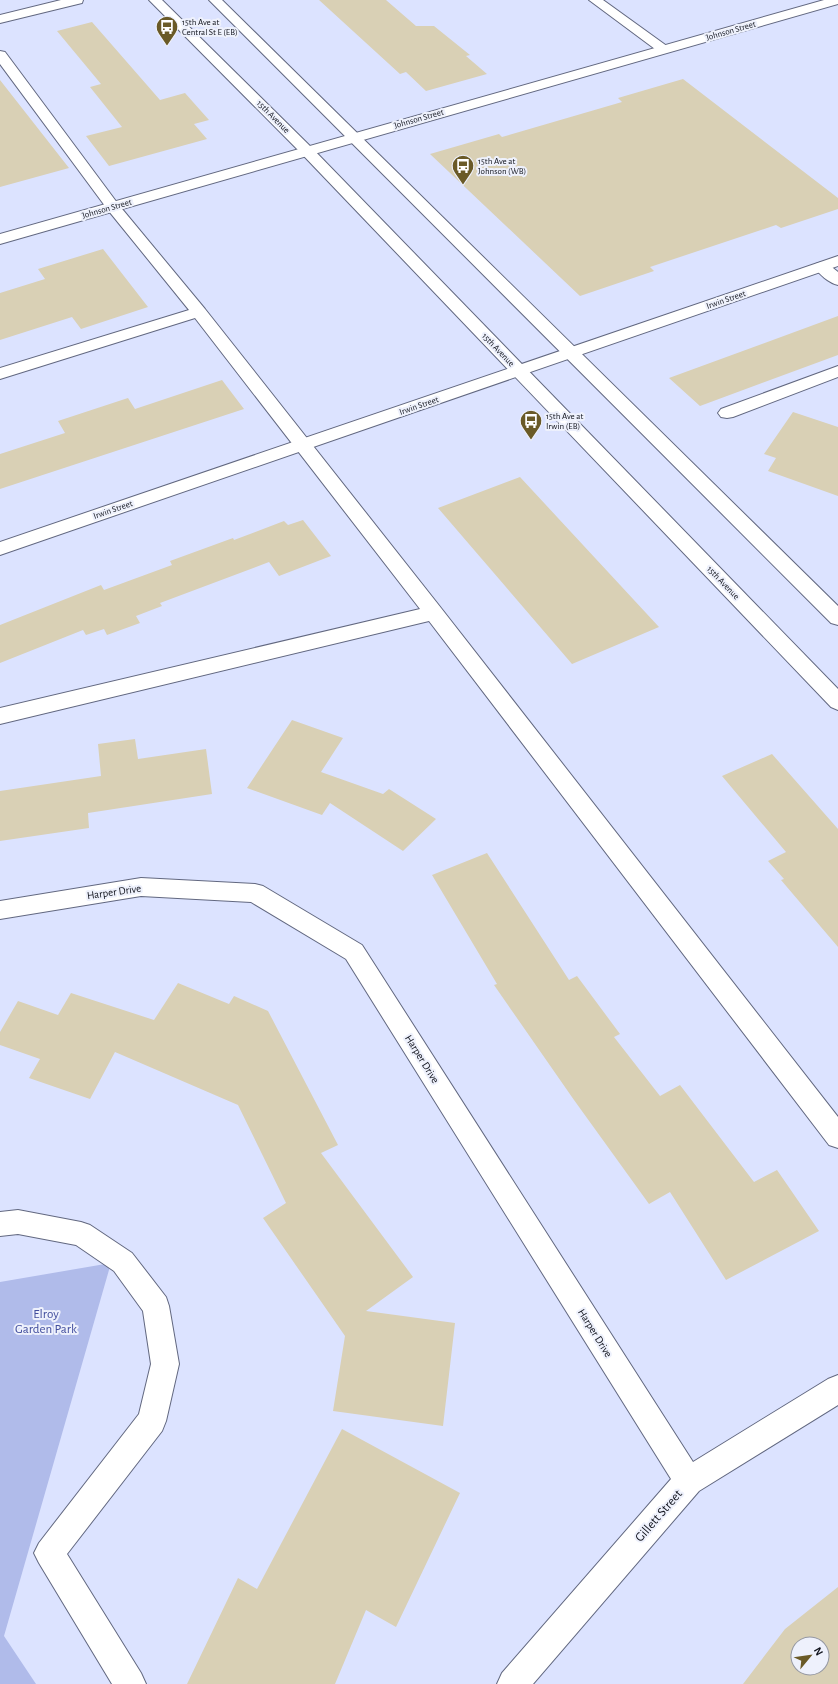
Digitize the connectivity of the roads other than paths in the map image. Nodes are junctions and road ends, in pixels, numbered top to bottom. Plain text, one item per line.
1 (77, 0) edge
2 (155, 0) edge
3 (215, 0) edge
4 (595, 0) edge
5 (838, 0) edge
6 (0, 19) edge
7 (664, 49) junction
8 (0, 55) edge
9 (353, 138) junction
10 (307, 151) junction
11 (113, 207) junction
12 (0, 239) edge
13 (838, 261) edge
14 (822, 267) junction
15 (838, 280) edge
16 (199, 312) junction
17 (570, 354) junction
18 (838, 371) edge
19 (520, 372) junction
20 (0, 374) edge
21 (727, 413) dead end
22 (302, 446) junction
23 (0, 549) edge
24 (434, 613) junction
25 (838, 618) edge
26 (838, 702) edge
27 (0, 716) edge
28 (0, 910) edge
29 (838, 1137) edge
30 (0, 1224) edge
31 (838, 1389) edge
32 (689, 1481) junction
33 (130, 1684) edge
34 (514, 1684) edge

1 - 6 street
2 - 10 street, 15th Avenue
3 - 9 street
4 - 7 street
5 - 7 street, Johnson Street
7 - 9 street, Johnson Street
8 - 11 street
9 - 10 street, Johnson Street
9 - 17 street
10 - 11 street, Johnson Street
10 - 19 street, 15th Avenue
11 - 12 street, Johnson Street
11 - 16 street
13 - 14 street, Irwin Street
14 - 15 street
14 - 17 street, Irwin Street
16 - 20 street
16 - 22 street
17 - 19 street, Irwin Street
17 - 25 street
18 - 21 street
19 - 22 street, Irwin Street
19 - 26 street, 15th Avenue
22 - 23 street, Irwin Street
22 - 24 street
24 - 27 street
24 - 29 street
28 - 32 street, Harper Drive
30 - 33 street
31 - 32 street, Gillett Street
32 - 34 street, Gillett Street

